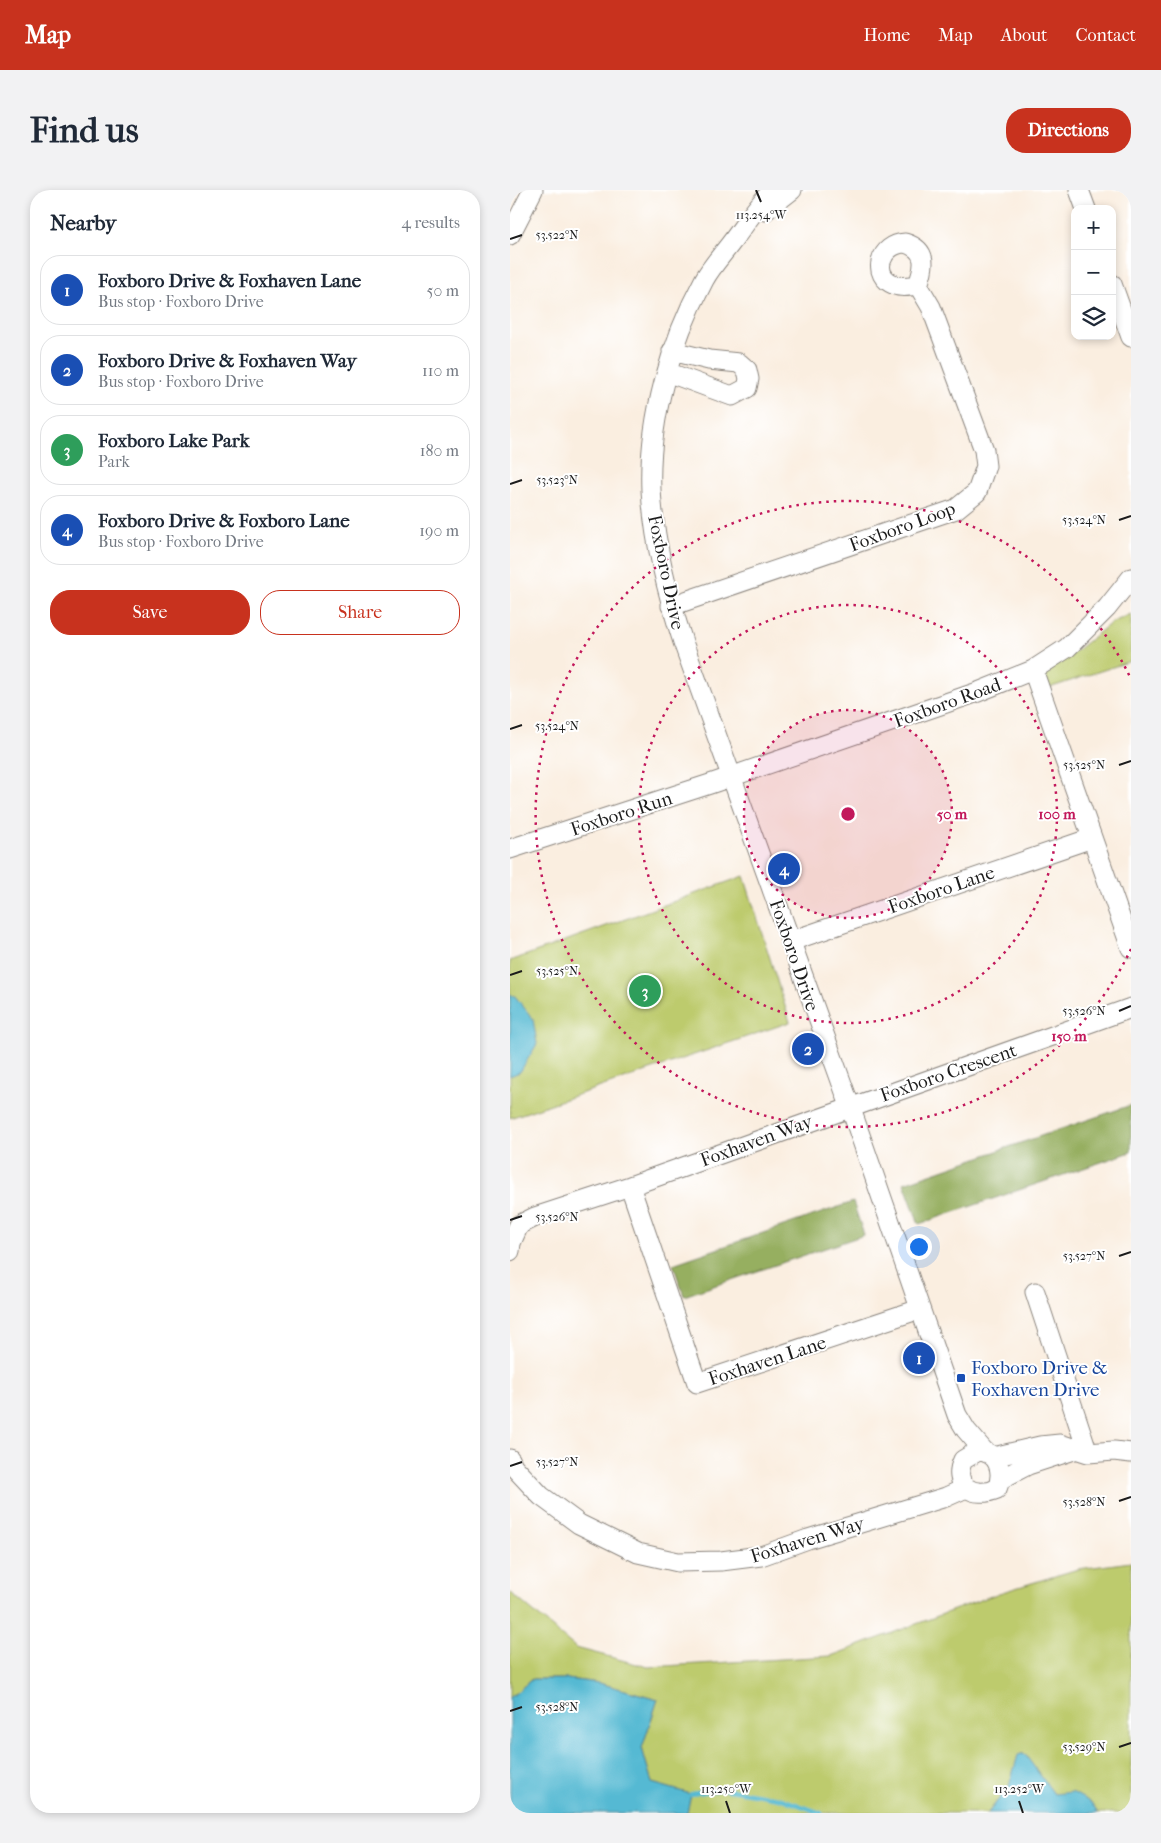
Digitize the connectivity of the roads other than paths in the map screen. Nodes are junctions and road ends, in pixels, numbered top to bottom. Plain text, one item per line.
1 (533, 190) edge
2 (773, 190) edge
3 (792, 190) edge
4 (1079, 190) edge
5 (1085, 205) edge
6 (742, 229) junction
7 (510, 235) edge
8 (918, 285) dead end
9 (1116, 295) edge
10 (1131, 337) edge
11 (672, 351) junction
12 (667, 372) junction
13 (1131, 578) edge
14 (671, 606) junction
15 (1034, 670) junction
16 (733, 776) junction
17 (1092, 838) junction
18 (510, 850) edge
19 (791, 941) junction
20 (1131, 948) edge
21 (1131, 1008) edge
22 (850, 1106) junction
23 (630, 1186) junction
24 (510, 1251) edge
25 (1035, 1292) dead end
26 (920, 1309) junction
27 (957, 1415) junction
28 (1083, 1451) junction
29 (1131, 1453) edge
30 (989, 1454) junction
31 (510, 1459) edge
32 (961, 1465) junction
33 (1001, 1479) junction
34 (966, 1488) junction
35 (927, 1502) junction

1 - 7 street
2 - 6 street, Foxboro Drive
3 - 6 street, Foxboro Drive
4 - 5 street
6 - 11 street, Foxboro Drive
8 - 14 street, Foxboro Loop
9 - 10 street
11 - 12 street, Foxboro Drive
11 - 12 street
12 - 14 street, Foxboro Drive
13 - 15 street, Foxboro Road
14 - 16 street, Foxboro Drive
15 - 16 street, Foxboro Road
15 - 17 street
16 - 18 street, Foxboro Run
16 - 19 street, Foxboro Drive
17 - 19 street, Foxboro Lane
17 - 20 street
19 - 22 street, Foxboro Drive
21 - 22 street, Foxboro Crescent
22 - 23 street, Foxhaven Way
22 - 26 street, Foxboro Drive
23 - 24 street, Foxhaven Way
23 - 26 street, Foxhaven Lane
25 - 28 street
26 - 27 street, Foxboro Drive
27 - 30 street, Foxboro Drive
27 - 32 street, Foxboro Drive
28 - 29 street
28 - 30 street
28 - 33 street
30 - 32 street
30 - 33 street
31 - 35 street, Foxhaven Way
32 - 34 street
32 - 35 street, Foxhaven Way
33 - 34 street
34 - 35 street, Foxhaven Way

